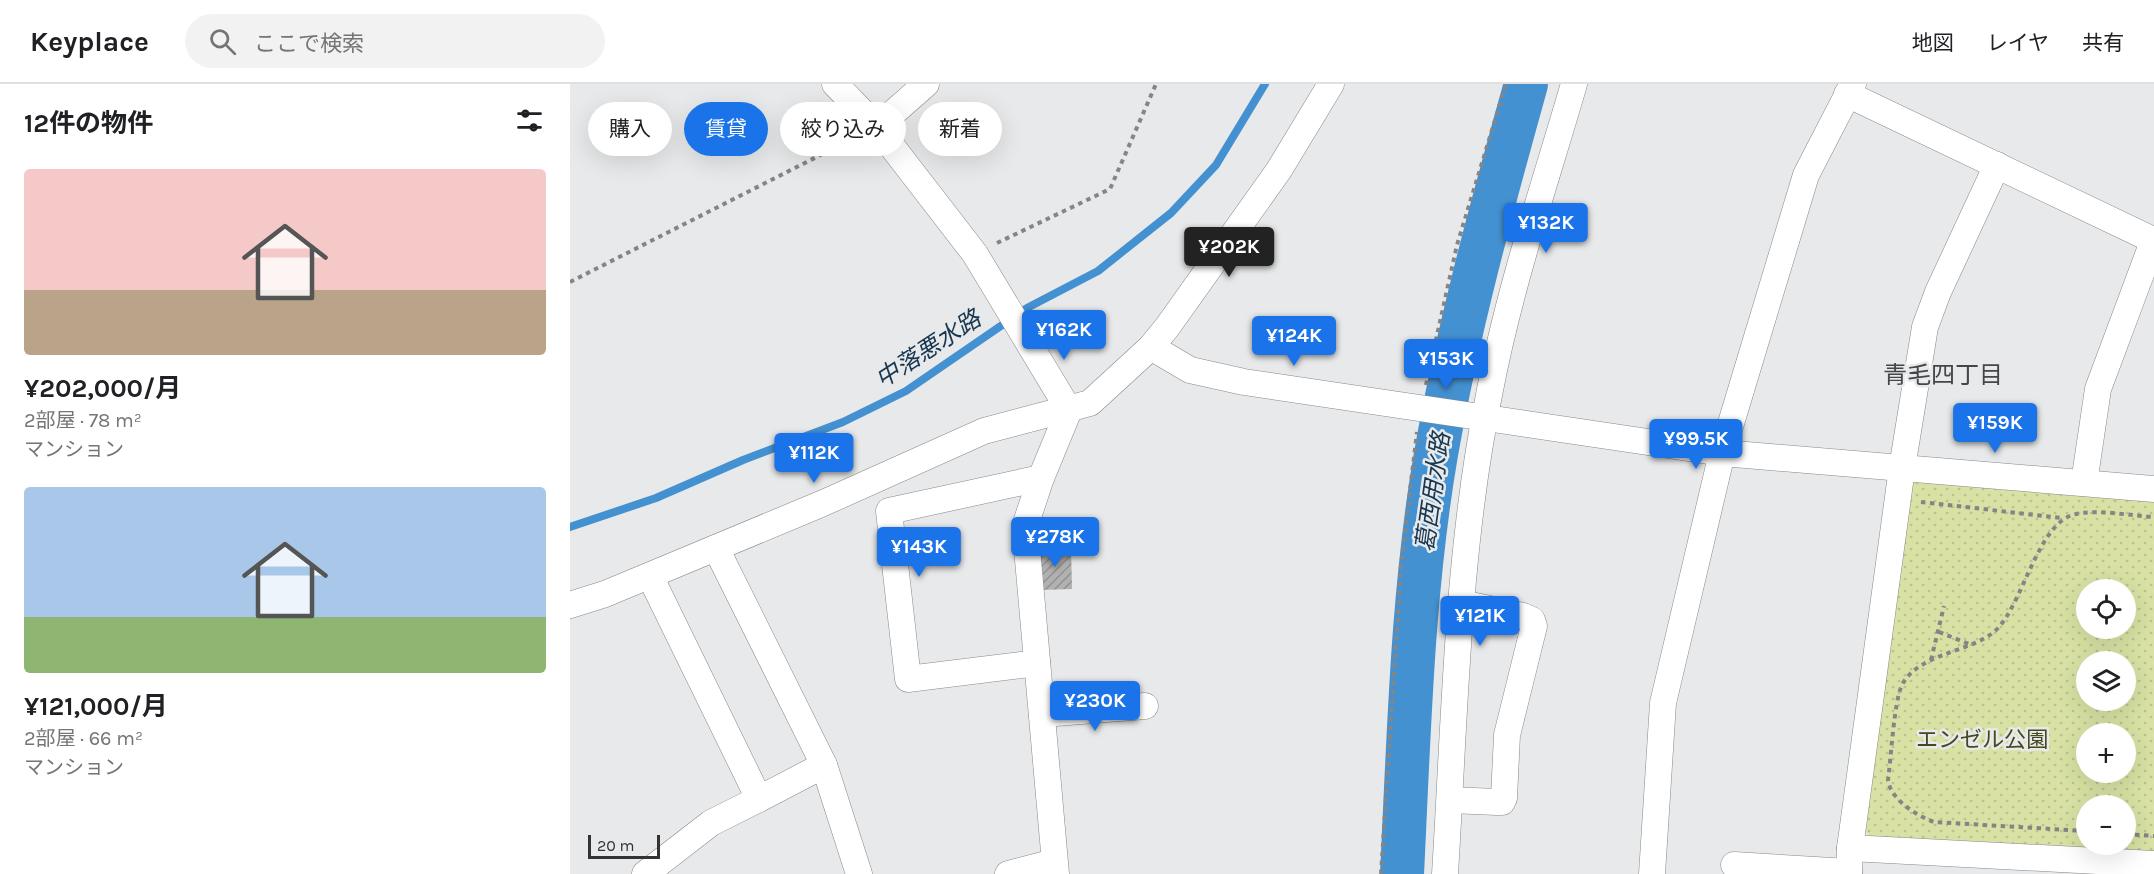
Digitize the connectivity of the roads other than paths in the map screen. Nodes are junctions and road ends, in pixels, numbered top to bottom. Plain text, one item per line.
1 (836, 84) edge
2 (926, 84) edge
3 (1331, 84) edge
4 (1574, 84) edge
5 (1850, 89) edge
6 (853, 102) edge
7 (905, 102) edge
8 (899, 156) edge
9 (1997, 165) junction
10 (2154, 240) edge
11 (1151, 347) junction
12 (1069, 410) junction
13 (1485, 417) junction
14 (1722, 453) junction
15 (1902, 468) junction
16 (1041, 478) junction
17 (2084, 483) junction
18 (2154, 489) edge
19 (716, 548) junction
20 (650, 576) junction
21 (1461, 603) junction
22 (570, 605) edge
23 (1037, 663) junction
24 (1145, 706) dead end
25 (1042, 714) junction
26 (824, 765) junction
27 (759, 799) junction
28 (1450, 800) junction
29 (1849, 864) edge
30 (2154, 864) edge
31 (1734, 866) dead end
32 (1055, 868) edge
33 (645, 874) edge
34 (859, 874) edge
35 (1008, 874) edge
36 (1445, 874) edge
37 (1652, 874) edge

1 - 6 street
2 - 7 street
3 - 11 street
4 - 13 street
5 - 9 street
5 - 14 street
8 - 12 street
9 - 10 street
9 - 15 street
10 - 17 street
11 - 12 street
11 - 13 street
12 - 16 street
12 - 19 street
13 - 14 street
13 - 21 street
14 - 15 street
14 - 37 street
15 - 17 street
15 - 29 street
16 - 23 street
16 - 23 street
17 - 18 street
19 - 20 street
19 - 26 street
20 - 22 street
20 - 27 street
21 - 28 street
21 - 28 street
23 - 25 street
24 - 25 street
25 - 32 street
26 - 27 street
26 - 34 street
27 - 33 street
28 - 36 street
29 - 30 street
29 - 31 street
32 - 35 street

